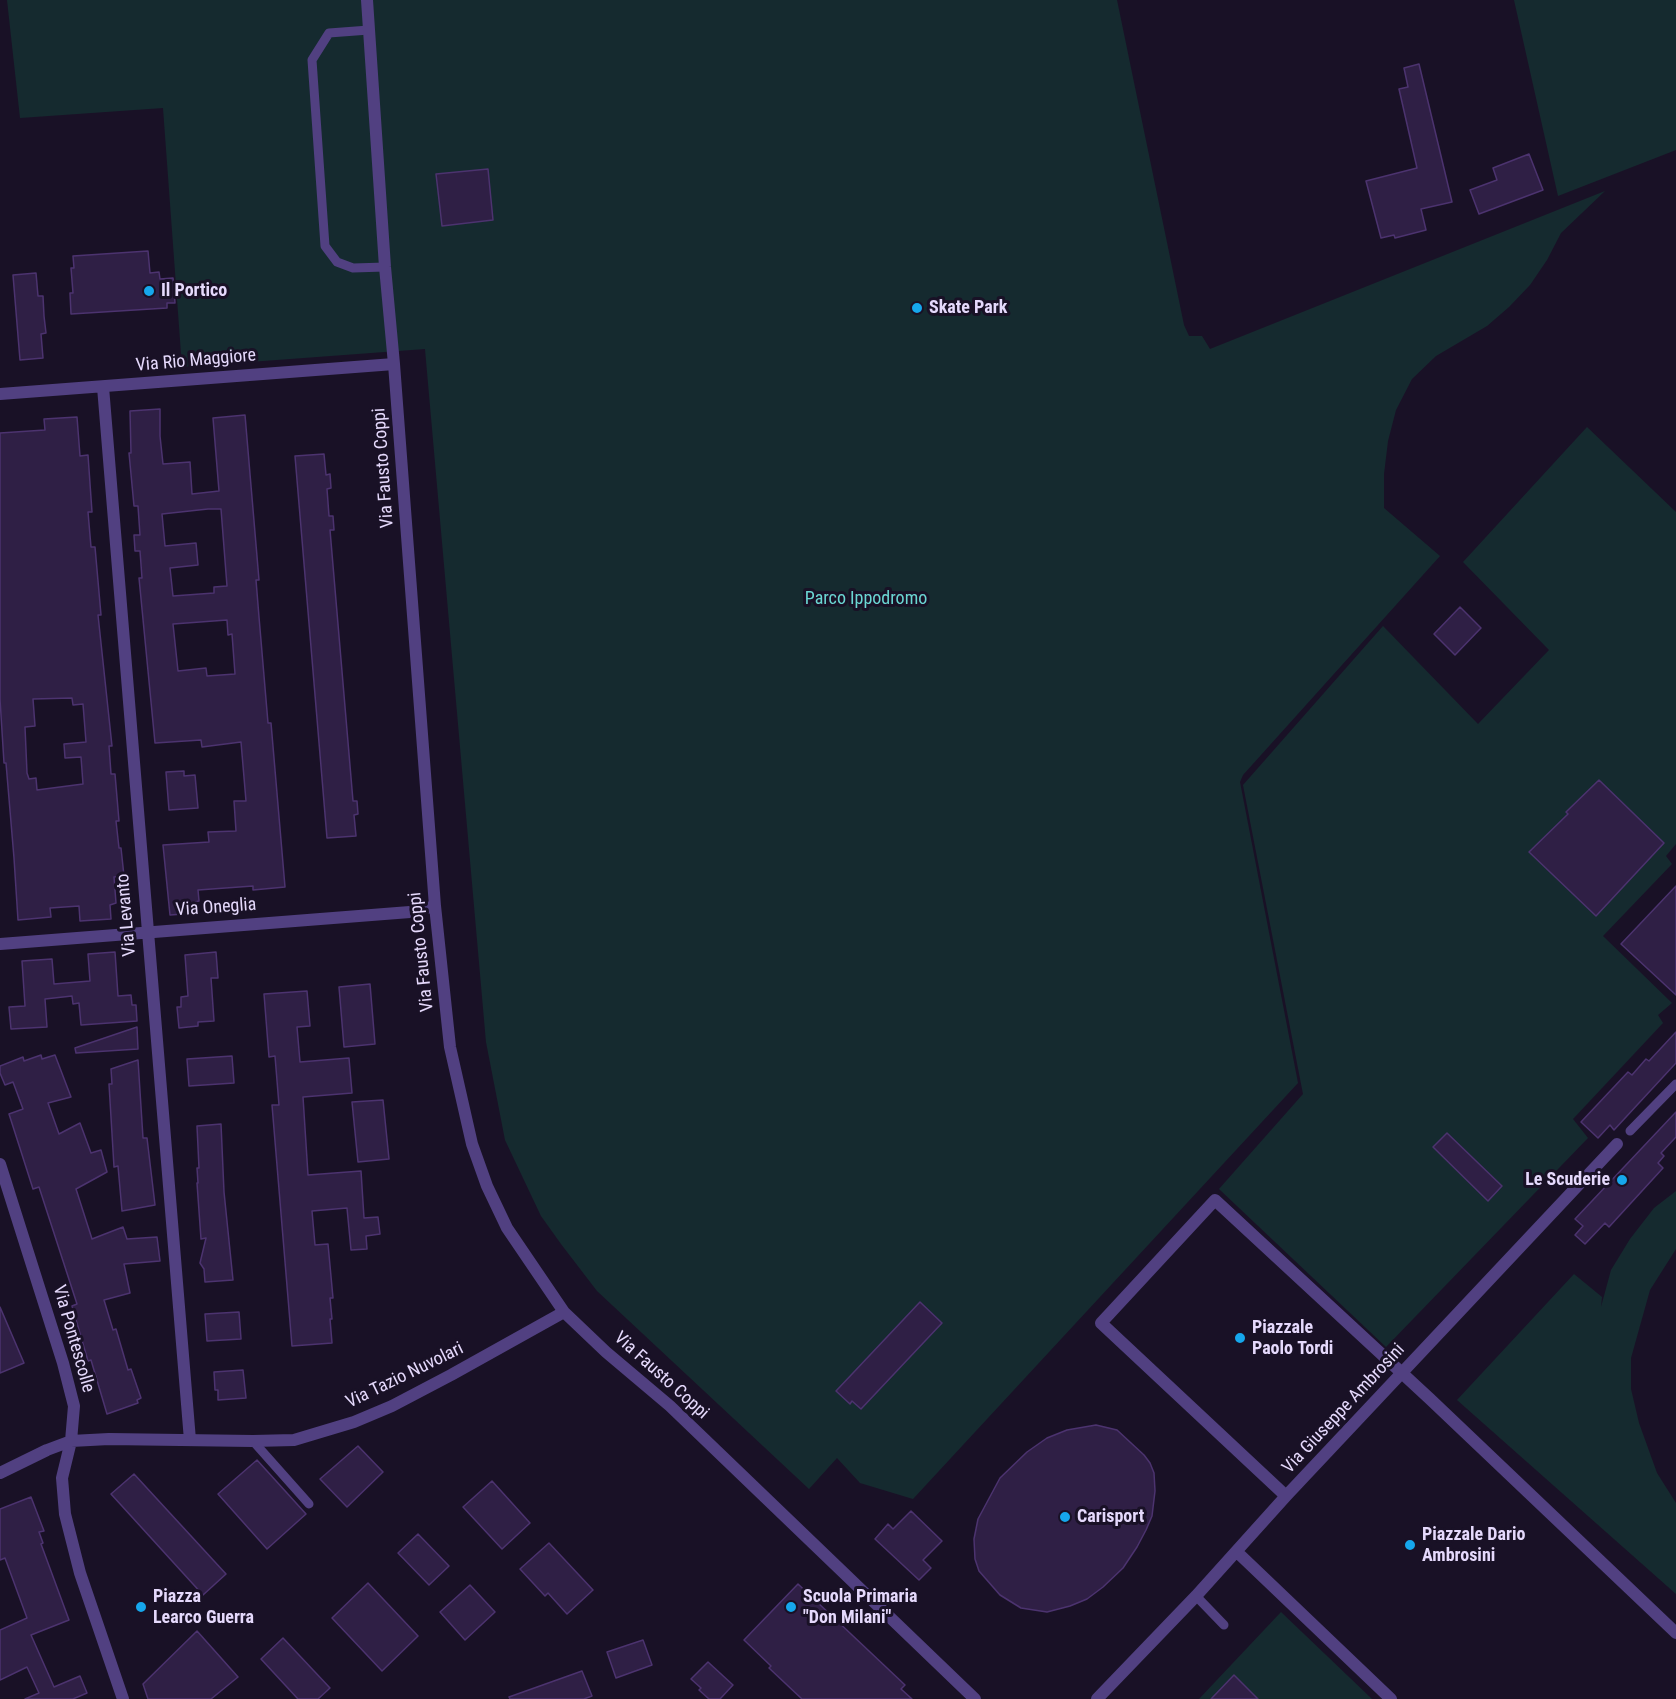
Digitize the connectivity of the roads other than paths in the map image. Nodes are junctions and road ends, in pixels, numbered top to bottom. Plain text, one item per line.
1 (367, 0) edge
2 (369, 30) junction
3 (385, 267) junction
4 (394, 364) junction
5 (103, 387) junction
6 (0, 394) edge
7 (435, 906) junction
8 (147, 932) junction
9 (0, 945) edge
10 (1676, 1083) edge
11 (1630, 1131) dead end
12 (1620, 1141) dead end
13 (0, 1164) edge
14 (564, 1312) junction
15 (1401, 1374) junction
16 (190, 1440) junction
17 (72, 1441) junction
18 (253, 1442) junction
19 (0, 1473) edge
20 (1286, 1496) junction
21 (309, 1504) dead end
22 (1237, 1552) junction
23 (1196, 1596) junction
24 (1224, 1625) dead end
25 (1676, 1633) edge
26 (123, 1699) edge
27 (975, 1699) edge
28 (1097, 1699) edge
29 (1391, 1699) edge

1 - 2 street, Via Fausto Coppi
2 - 3 street, Via Fausto Coppi
2 - 3 lane
3 - 4 street, Via Fausto Coppi
4 - 5 street, Via Rio Maggiore
4 - 7 street, Via Fausto Coppi
5 - 6 street, Via Rio Maggiore
5 - 8 street, Via Levanto
7 - 8 street, Via Oneglia
7 - 14 street, Via Fausto Coppi
8 - 9 street, Via Oneglia
8 - 16 street, Via Levanto
10 - 11 lane
12 - 15 street, Via Giuseppe Ambrosini
13 - 17 street, Via Pontescolle
14 - 18 street, Via Tazio Nuvolari
14 - 27 street, Via Fausto Coppi
15 - 20 street, Via Giuseppe Ambrosini
15 - 20 street
15 - 25 street
16 - 17 street, Via Tazio Nuvolari
16 - 18 street, Via Tazio Nuvolari
17 - 19 street, Via Tazio Nuvolari
17 - 26 street, Via Pontescolle
18 - 21 lane
20 - 22 street, Via Giuseppe Ambrosini
22 - 23 street, Via Giuseppe Ambrosini
22 - 29 street
23 - 24 lane
23 - 28 street, Via Giuseppe Ambrosini

